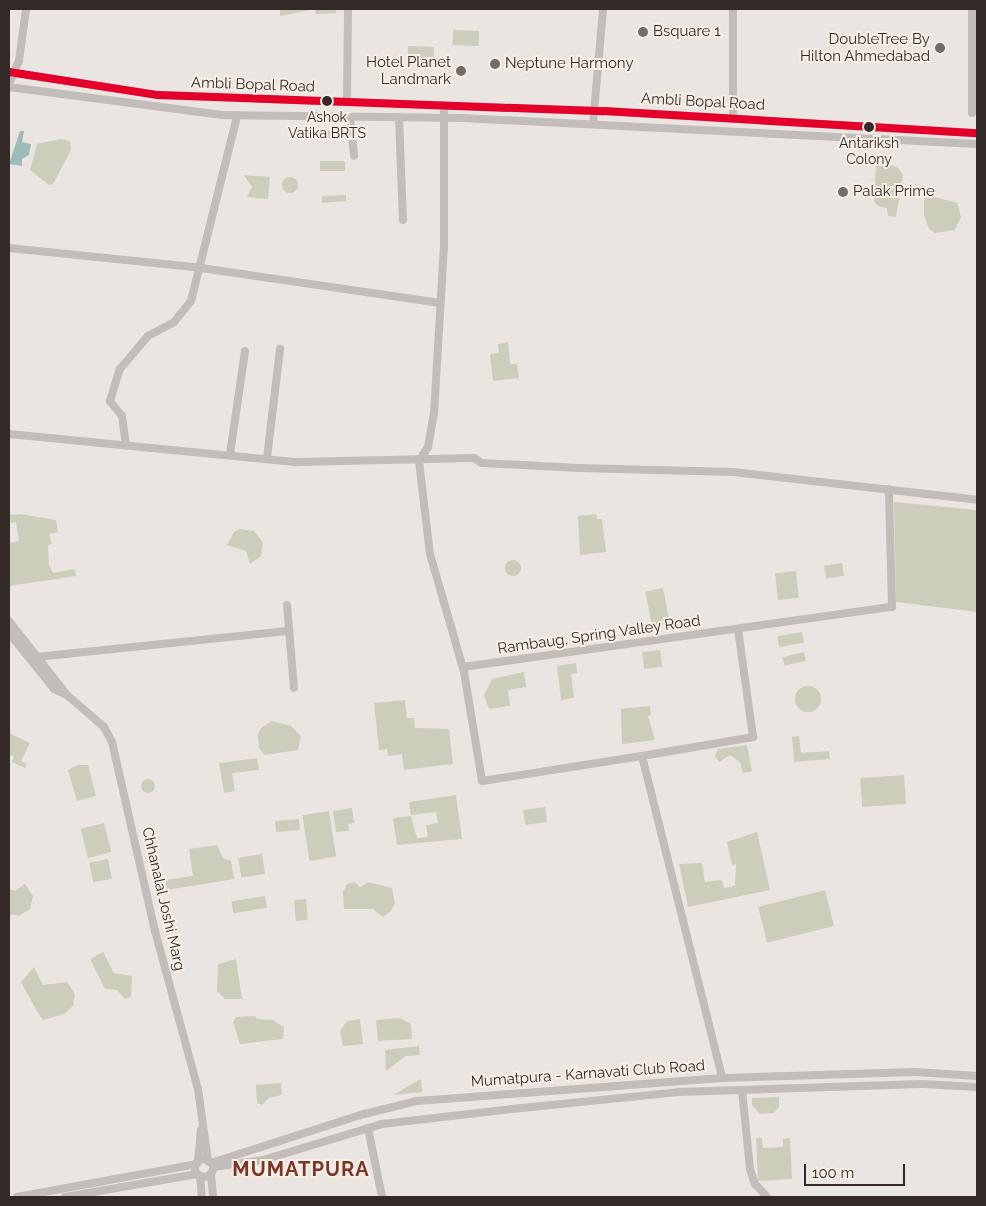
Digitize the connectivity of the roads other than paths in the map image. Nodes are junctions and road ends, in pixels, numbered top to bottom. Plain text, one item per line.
1 (26, 9) edge
2 (348, 9) edge
3 (603, 9) edge
4 (733, 9) edge
5 (972, 9) edge
6 (974, 52) edge
7 (11, 71) edge
8 (9, 85) edge
9 (347, 102) junction
10 (444, 105) junction
11 (593, 111) junction
12 (972, 113) dead end
13 (236, 116) junction
14 (350, 117) junction
15 (399, 117) junction
16 (445, 118) junction
17 (732, 118) junction
18 (593, 124) junction
19 (977, 132) edge
20 (977, 144) edge
21 (354, 156) dead end
22 (403, 220) dead end
23 (9, 248) edge
24 (200, 268) junction
25 (440, 303) junction
26 (280, 349) dead end
27 (245, 351) dead end
28 (9, 434) edge
29 (126, 445) junction
30 (230, 454) junction
31 (266, 458) junction
32 (419, 461) junction
33 (889, 488) junction
34 (977, 500) edge
35 (287, 606) dead end
36 (9, 620) edge
37 (738, 629) junction
38 (288, 631) junction
39 (9, 633) edge
40 (36, 657) junction
41 (463, 667) junction
42 (294, 688) dead end
43 (67, 695) junction
44 (642, 756) junction
45 (977, 1076) edge
46 (722, 1078) junction
47 (977, 1087) edge
48 (742, 1090) junction
49 (203, 1126) junction
50 (368, 1128) junction
51 (197, 1163) junction
52 (211, 1166) junction
53 (198, 1175) junction
54 (17, 1197) edge
55 (65, 1197) edge
56 (202, 1197) edge
57 (213, 1197) edge
58 (382, 1197) edge
59 (767, 1197) edge

1 - 7 street
2 - 9 street
3 - 11 street
4 - 17 street
5 - 6 street
6 - 12 street
7 - 8 street
7 - 9 street, Ambli Bopal Road
8 - 13 street, Ambli Bopal Road
9 - 10 street, Ambli Bopal Road
10 - 11 street, Ambli Bopal Road
10 - 16 street
11 - 17 street, Ambli Bopal Road
11 - 18 street
13 - 14 street, Ambli Bopal Road
13 - 24 street
14 - 15 street, Ambli Bopal Road
14 - 21 street
15 - 16 street, Ambli Bopal Road
15 - 22 street
16 - 18 street, Ambli Bopal Road
16 - 25 street
17 - 19 street, Ambli Bopal Road
18 - 20 street, Ambli Bopal Road
23 - 24 street
24 - 25 street
24 - 29 street
25 - 32 street
26 - 31 street
27 - 30 street
28 - 29 street
29 - 30 street
30 - 31 street
31 - 32 street
32 - 33 street
32 - 41 street
33 - 34 street
33 - 37 street, Rambaug, Spring Valley Road
35 - 38 street
36 - 40 street, Chhanalal Joshi Marg
37 - 41 street, Rambaug, Spring Valley Road
37 - 44 street
38 - 40 street
38 - 42 street
39 - 43 street, Chhanalal Joshi Marg
40 - 43 street, Chhanalal Joshi Marg
41 - 44 street
43 - 49 street, Chhanalal Joshi Marg
44 - 46 street
45 - 46 street, Mumatpura - Karnavati Club Road
46 - 52 street, Mumatpura - Karnavati Club Road
47 - 48 street, Mumatpura - Karnavati Club Road
48 - 50 street, Mumatpura - Karnavati Club Road
48 - 59 street
49 - 51 street, Chhanalal Joshi Marg
49 - 52 street, Chhanalal Joshi Marg
50 - 52 street, Mumatpura - Karnavati Club Road
50 - 58 street
51 - 52 street
51 - 53 street, Chhanalal Joshi Marg
51 - 54 street
52 - 53 street
52 - 57 street, Chhanalal Joshi Marg
53 - 55 street
53 - 56 street, Chhanalal Joshi Marg

